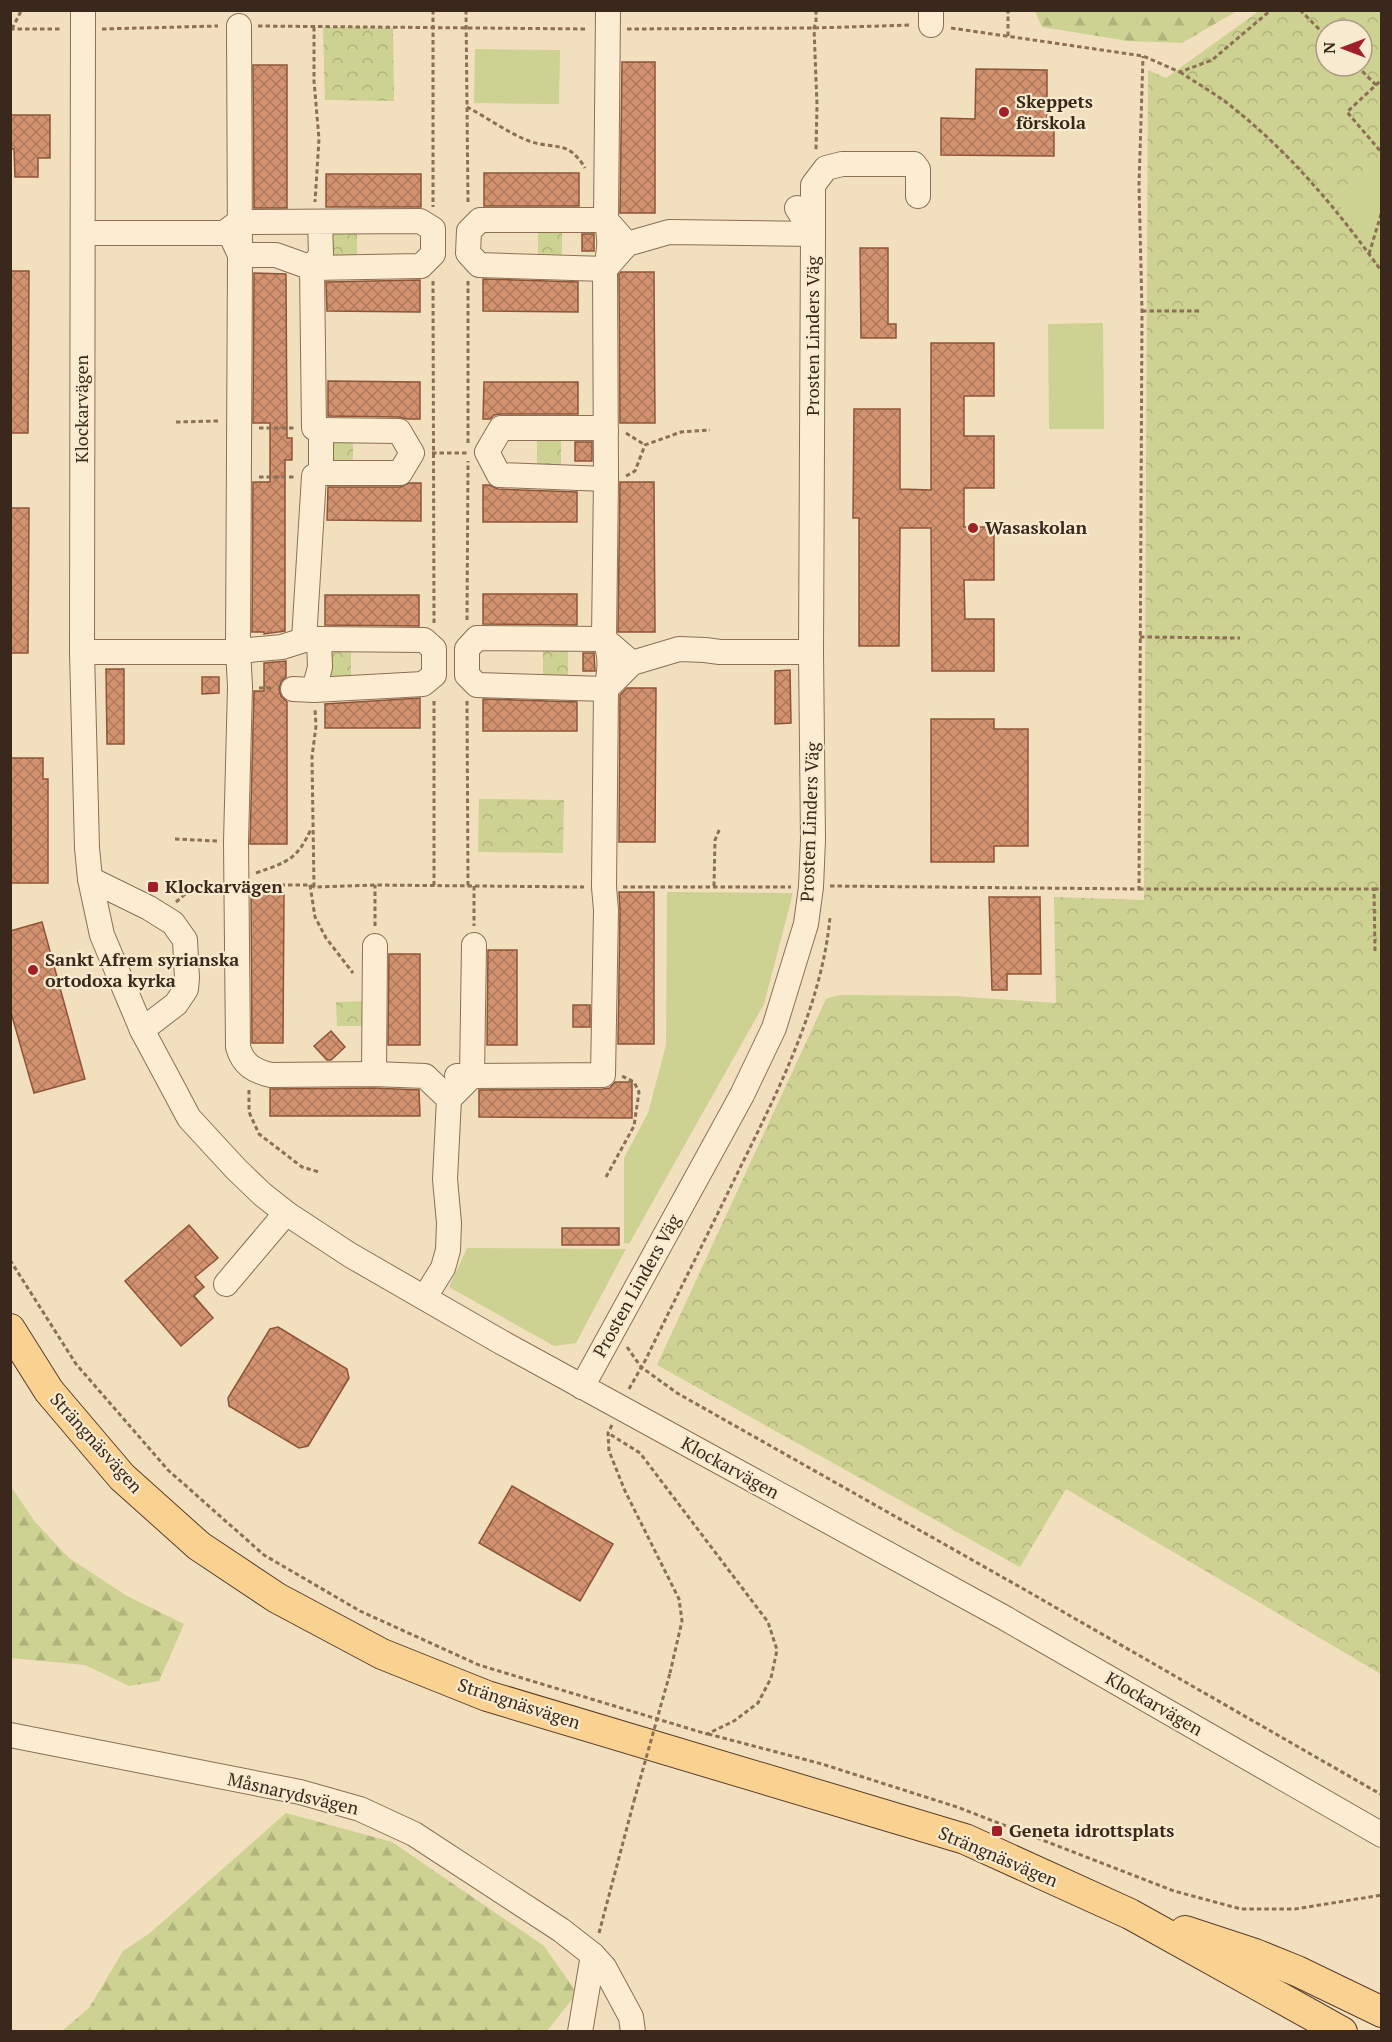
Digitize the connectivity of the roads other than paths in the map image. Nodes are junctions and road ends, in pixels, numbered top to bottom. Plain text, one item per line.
1 (83, 10) edge
2 (608, 10) edge
3 (239, 26) dead end
4 (918, 196) dead end
5 (797, 208) dead end
6 (606, 220) junction
7 (317, 222) junction
8 (232, 228) junction
9 (83, 233) junction
10 (813, 234) junction
11 (627, 244) junction
12 (240, 255) junction
13 (312, 268) junction
14 (605, 268) junction
15 (321, 430) junction
16 (606, 431) junction
17 (318, 474) junction
18 (606, 479) junction
19 (311, 639) junction
20 (604, 639) junction
21 (238, 650) junction
22 (82, 652) junction
23 (811, 652) junction
24 (632, 663) junction
25 (606, 689) junction
26 (90, 879) junction
27 (474, 945) road end
28 (375, 946) road end
29 (142, 1030) junction
30 (374, 1074) junction
31 (425, 1076) junction
32 (471, 1076) junction
33 (449, 1099) junction
34 (286, 1213) junction
35 (226, 1284) dead end
36 (425, 1297) junction
37 (10, 1329) edge
38 (582, 1387) junction
39 (10, 1736) edge
40 (1382, 1835) edge
41 (1130, 1914) junction
42 (593, 1955) junction
43 (1382, 2012) edge
44 (580, 2031) edge
45 (633, 2031) edge
46 (1342, 2031) edge

1 - 9 street, Klockarvägen
2 - 6 street
3 - 8 street
4 - 10 street
5 - 10 street, Prosten Linders Väg
6 - 11 street
6 - 14 street
6 - 14 street
7 - 8 street
7 - 13 street
7 - 13 street
8 - 9 street
8 - 12 street
9 - 22 street, Klockarvägen
10 - 11 street
10 - 23 street, Prosten Linders Väg
11 - 14 street
12 - 13 street
12 - 21 street
13 - 15 street
14 - 16 street
15 - 17 street
15 - 17 street
16 - 18 street
16 - 18 street
17 - 19 street
18 - 20 street
19 - 19 street
19 - 21 street
20 - 24 street
20 - 25 street
20 - 25 street
21 - 22 street
21 - 30 street
22 - 26 street, Klockarvägen
23 - 24 street
23 - 38 street, Prosten Linders Väg
24 - 25 street
25 - 32 street
26 - 29 street, Klockarvägen
26 - 29 street
27 - 32 street
28 - 30 street
29 - 34 street, Klockarvägen
30 - 31 street
31 - 32 street
31 - 33 street
32 - 33 street
33 - 36 street
34 - 35 street
34 - 36 street, Klockarvägen
36 - 38 street, Klockarvägen
37 - 41 main road, Strängnäsvägen
38 - 40 street, Klockarvägen
39 - 42 street, Måsnarydsvägen
41 - 43 main road, Strängnäsvägen
41 - 46 main road, Strängnäsvägen
42 - 44 street
42 - 45 street, Måsnarydsvägen

